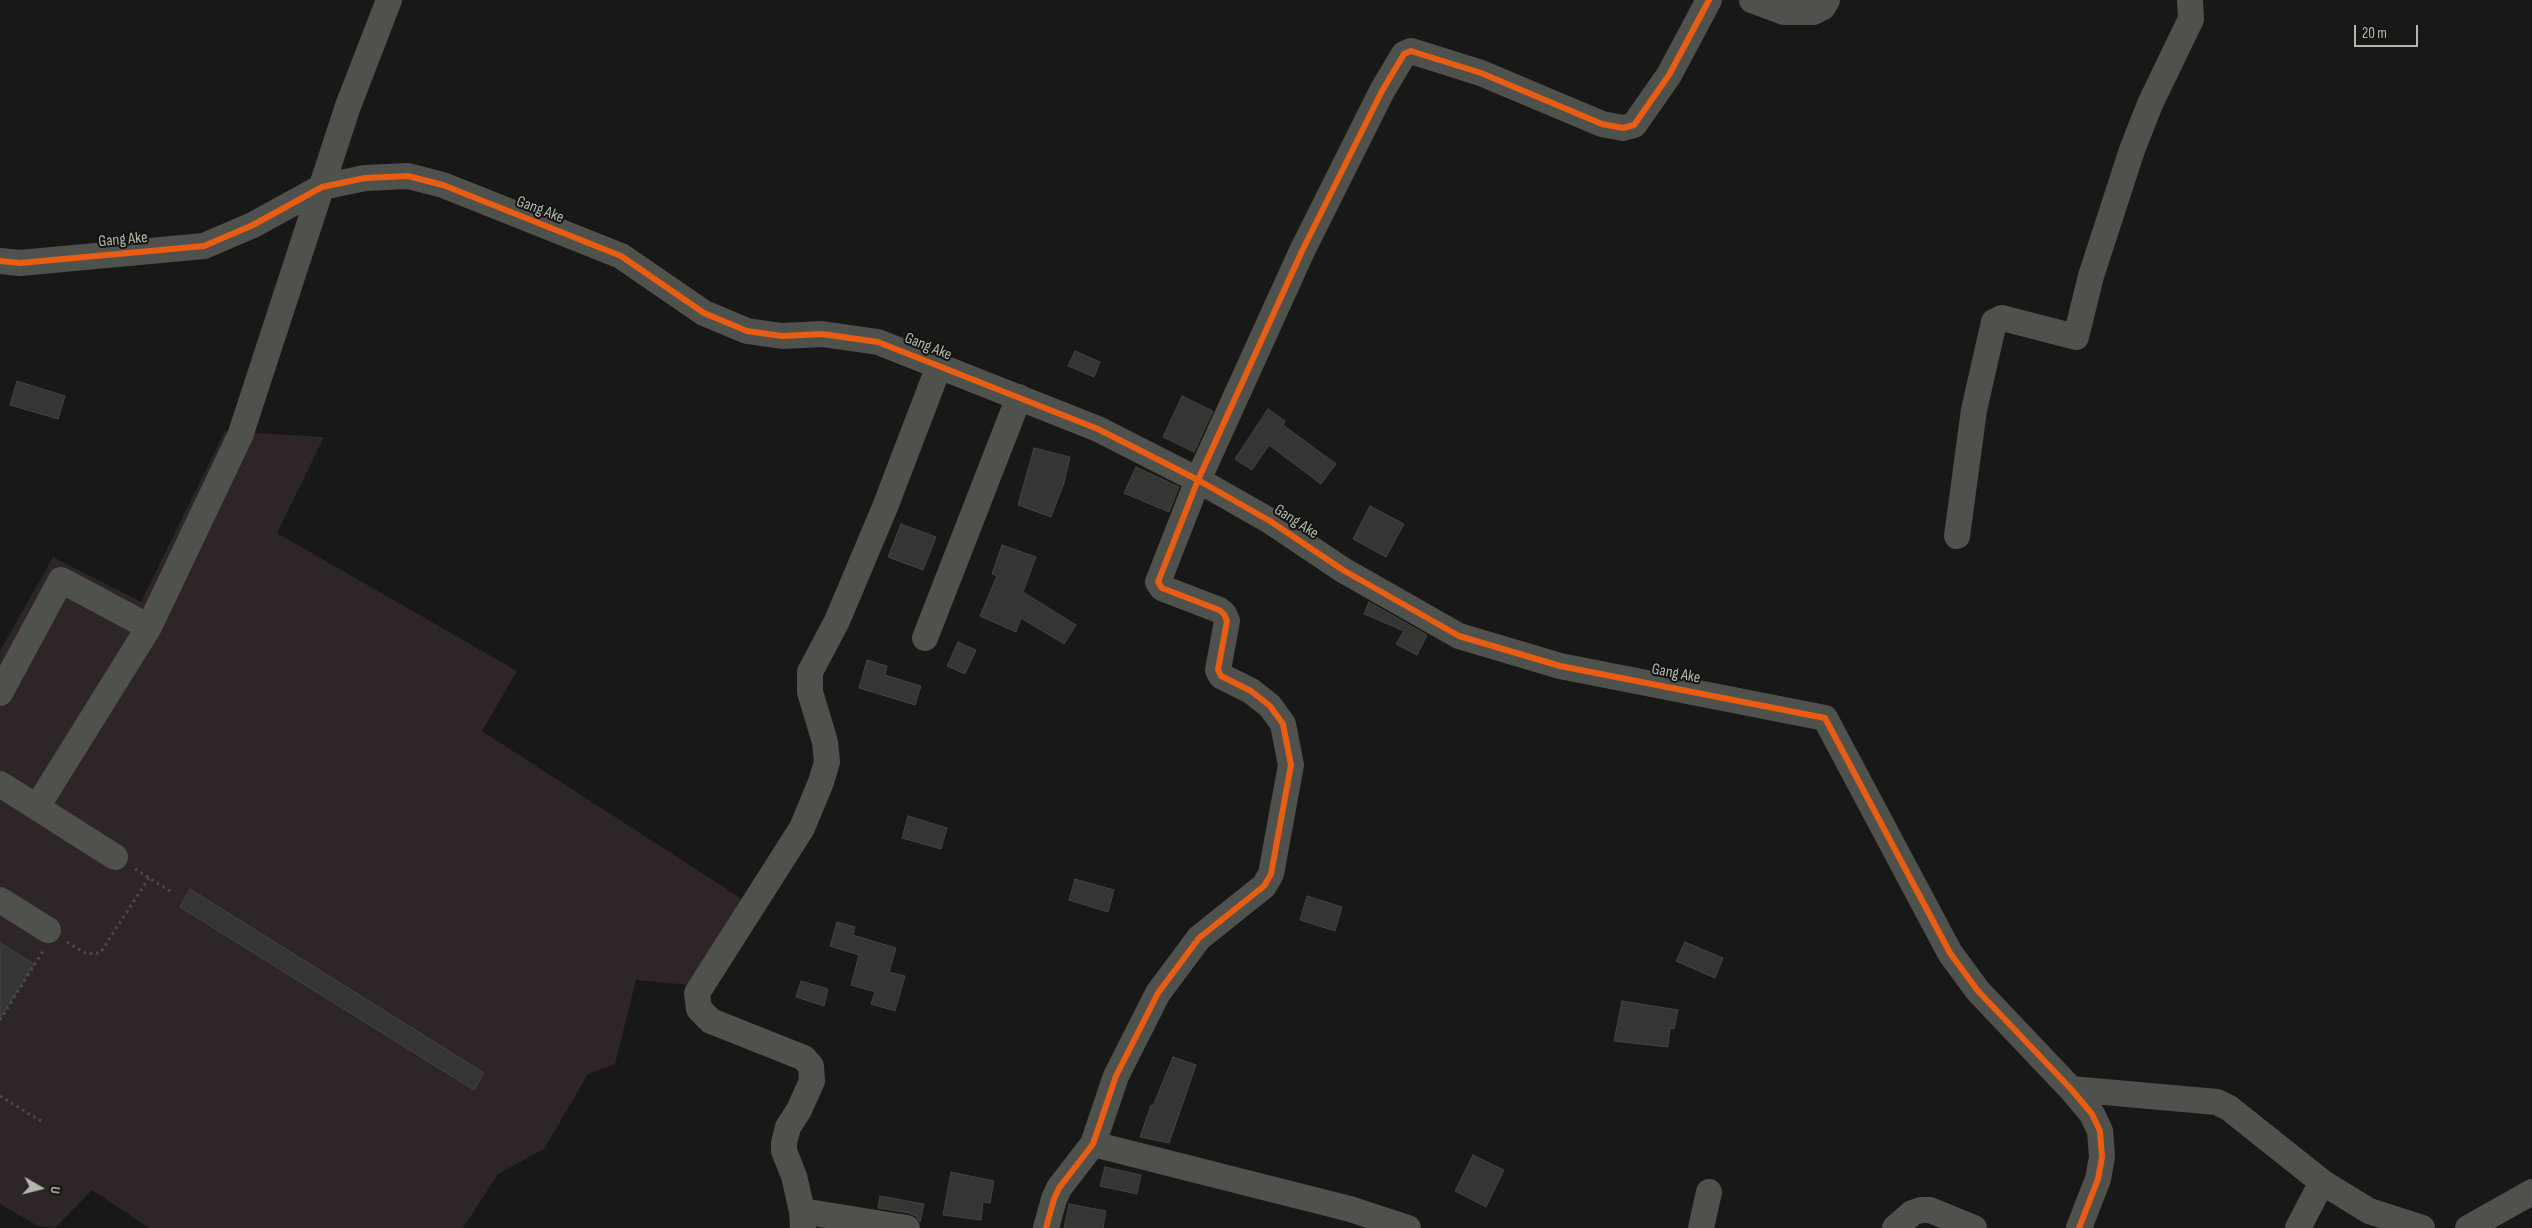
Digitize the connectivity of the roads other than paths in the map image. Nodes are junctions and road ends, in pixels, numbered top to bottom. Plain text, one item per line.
1 (389, 0) edge
2 (1709, 0) edge
3 (1752, 0) edge
4 (1827, 0) edge
5 (2190, 0) edge
6 (322, 187) junction
7 (0, 261) edge
8 (939, 366) junction
9 (1019, 397) junction
10 (1198, 480) junction
11 (1957, 536) dead end
12 (149, 627) junction
13 (925, 638) dead end
14 (0, 693) edge
15 (0, 784) edge
16 (36, 807) junction
17 (115, 857) road end
18 (0, 900) edge
19 (51, 932) road end
20 (2071, 1089) junction
21 (1092, 1144) junction
22 (2322, 1182) junction
23 (1709, 1192) dead end
24 (2532, 1192) edge
25 (802, 1220) edge
26 (907, 1228) edge
27 (1046, 1228) edge
28 (1408, 1228) edge
29 (1701, 1228) edge
30 (1895, 1228) edge
31 (1974, 1228) edge
32 (2079, 1228) edge
33 (2298, 1228) edge
34 (2422, 1228) edge
35 (2468, 1228) edge

1 - 6 street
2 - 10 street
3 - 4 street
5 - 11 street
6 - 7 street, Gang Ake
6 - 8 street, Gang Ake
6 - 12 street
8 - 9 street, Gang Ake
8 - 25 street
9 - 10 street, Gang Ake
9 - 13 street
10 - 20 street, Gang Ake
10 - 21 street
12 - 14 street
12 - 16 street
15 - 16 street
16 - 17 street
18 - 19 street
20 - 22 street
20 - 32 street
21 - 27 street
21 - 28 street
22 - 33 street
22 - 34 street
23 - 29 street
24 - 35 street
25 - 26 street
30 - 31 street

